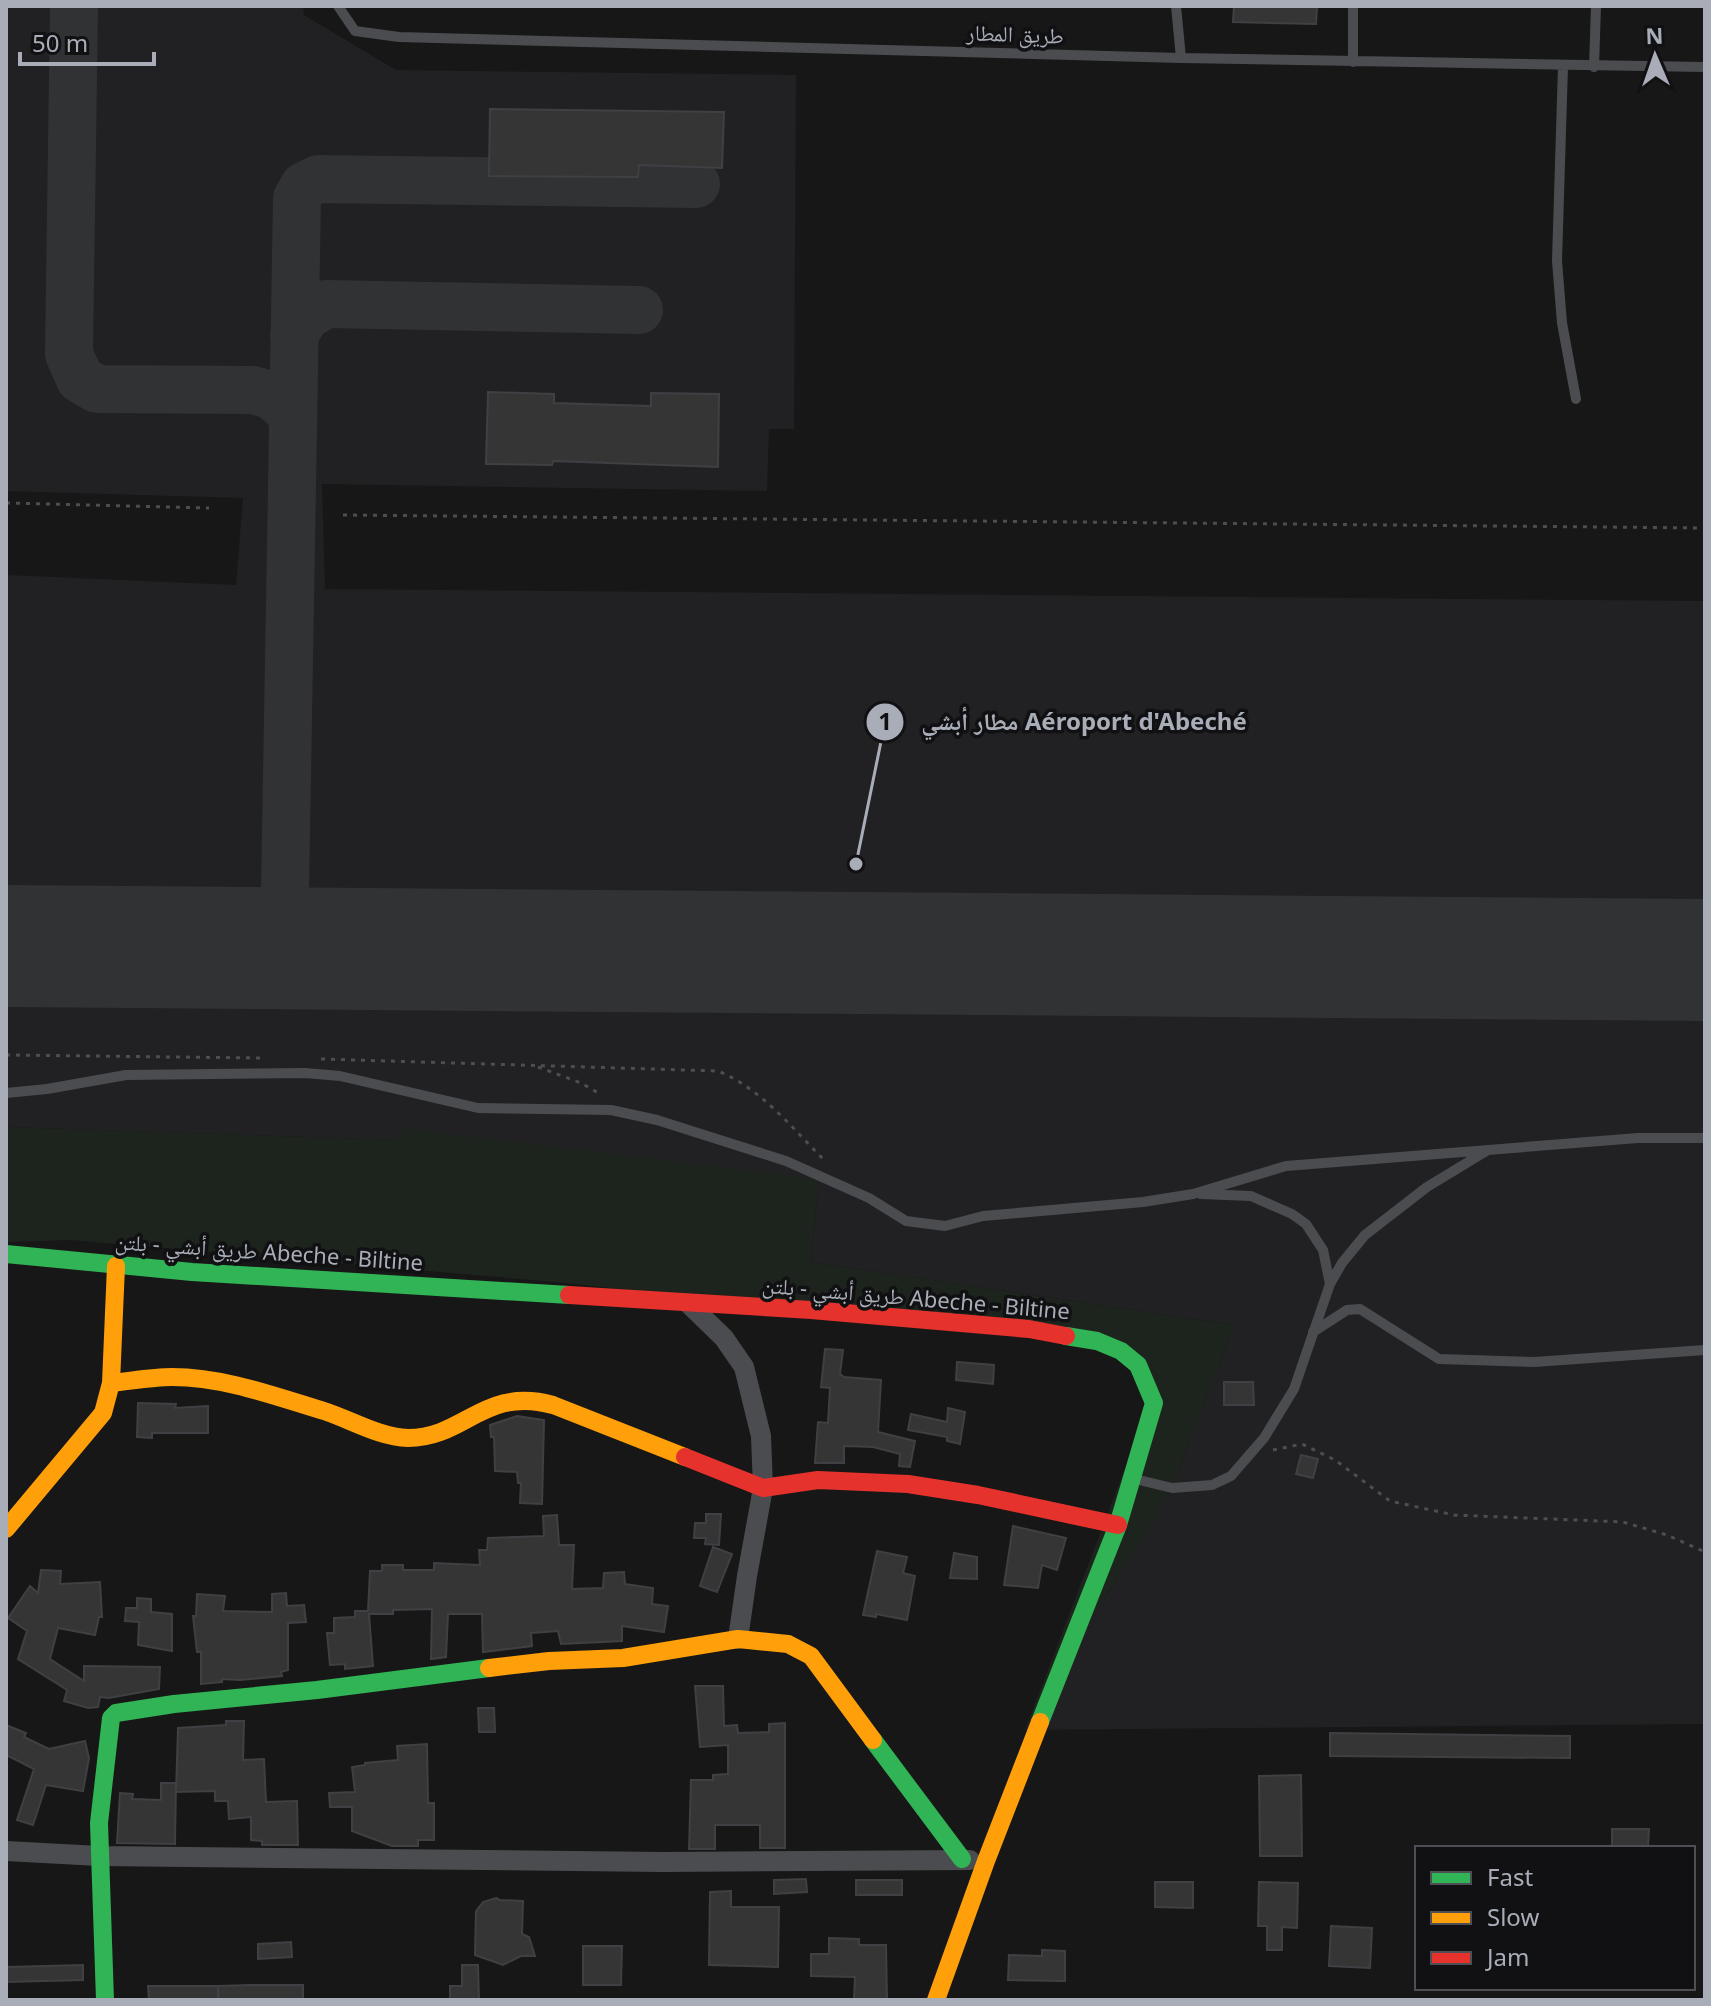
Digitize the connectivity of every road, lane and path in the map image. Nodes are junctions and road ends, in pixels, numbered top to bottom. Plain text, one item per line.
1 (338, 6) edge
2 (1176, 6) edge
3 (1353, 6) edge
4 (1596, 6) edge
5 (1181, 58) junction
6 (1353, 62) junction
7 (1563, 66) junction
8 (1594, 67) junction
9 (1705, 67) edge
10 (1576, 399) dead end
11 (6, 503) edge
12 (209, 508) dead end
13 (343, 515) dead end
14 (1705, 528) edge
15 (6, 1055) edge
16 (271, 1058) dead end
17 (318, 1059) dead end
18 (533, 1065) junction
19 (6, 1093) edge
20 (626, 1112) junction
21 (1705, 1138) edge
22 (1490, 1149) junction
23 (835, 1170) dead end
24 (1193, 1194) junction
25 (6, 1254) edge
26 (116, 1266) junction
27 (1330, 1284) junction
28 (689, 1304) junction
29 (1312, 1332) junction
30 (1705, 1350) edge
31 (111, 1383) junction
32 (1250, 1455) junction
33 (1133, 1478) junction
34 (763, 1488) junction
35 (15, 1505) edge
36 (1118, 1525) junction
37 (6, 1529) edge
38 (1705, 1552) edge
39 (738, 1639) junction
40 (6, 1851) edge
41 (99, 1856) junction
42 (962, 1859) junction
43 (986, 1861) junction
44 (105, 2000) edge
45 (936, 2000) edge

1 - 5 lane, طريق المطار
2 - 5 lane
3 - 6 lane
4 - 8 lane
5 - 6 lane, طريق المطار
6 - 7 lane, طريق المطار
7 - 8 lane, طريق المطار
7 - 10 lane
8 - 9 lane, طريق المطار
11 - 12 path
13 - 14 path
15 - 16 path
17 - 18 path
18 - 20 path
18 - 23 path
19 - 20 lane
20 - 24 lane
21 - 22 lane
22 - 24 lane
22 - 27 lane
24 - 27 lane
25 - 26 street, طريق أبشي - بلتن Abeche - Biltine
26 - 28 street, طريق أبشي - بلتن Abeche - Biltine
26 - 31 street
27 - 29 lane
28 - 33 street, طريق أبشي - بلتن Abeche - Biltine
28 - 34 street
29 - 30 lane
29 - 32 lane
31 - 34 street
31 - 35 street
32 - 33 lane
32 - 38 path
33 - 36 street, طريق أبشي - بلتن Abeche - Biltine
34 - 36 street
34 - 39 street
35 - 37 street
36 - 43 street, طريق أبشي - بلتن Abeche - Biltine
39 - 41 street
39 - 42 street
40 - 41 street
41 - 42 street
41 - 44 street
42 - 43 street
43 - 45 street, طريق أبشي - بلتن Abeche - Biltine

